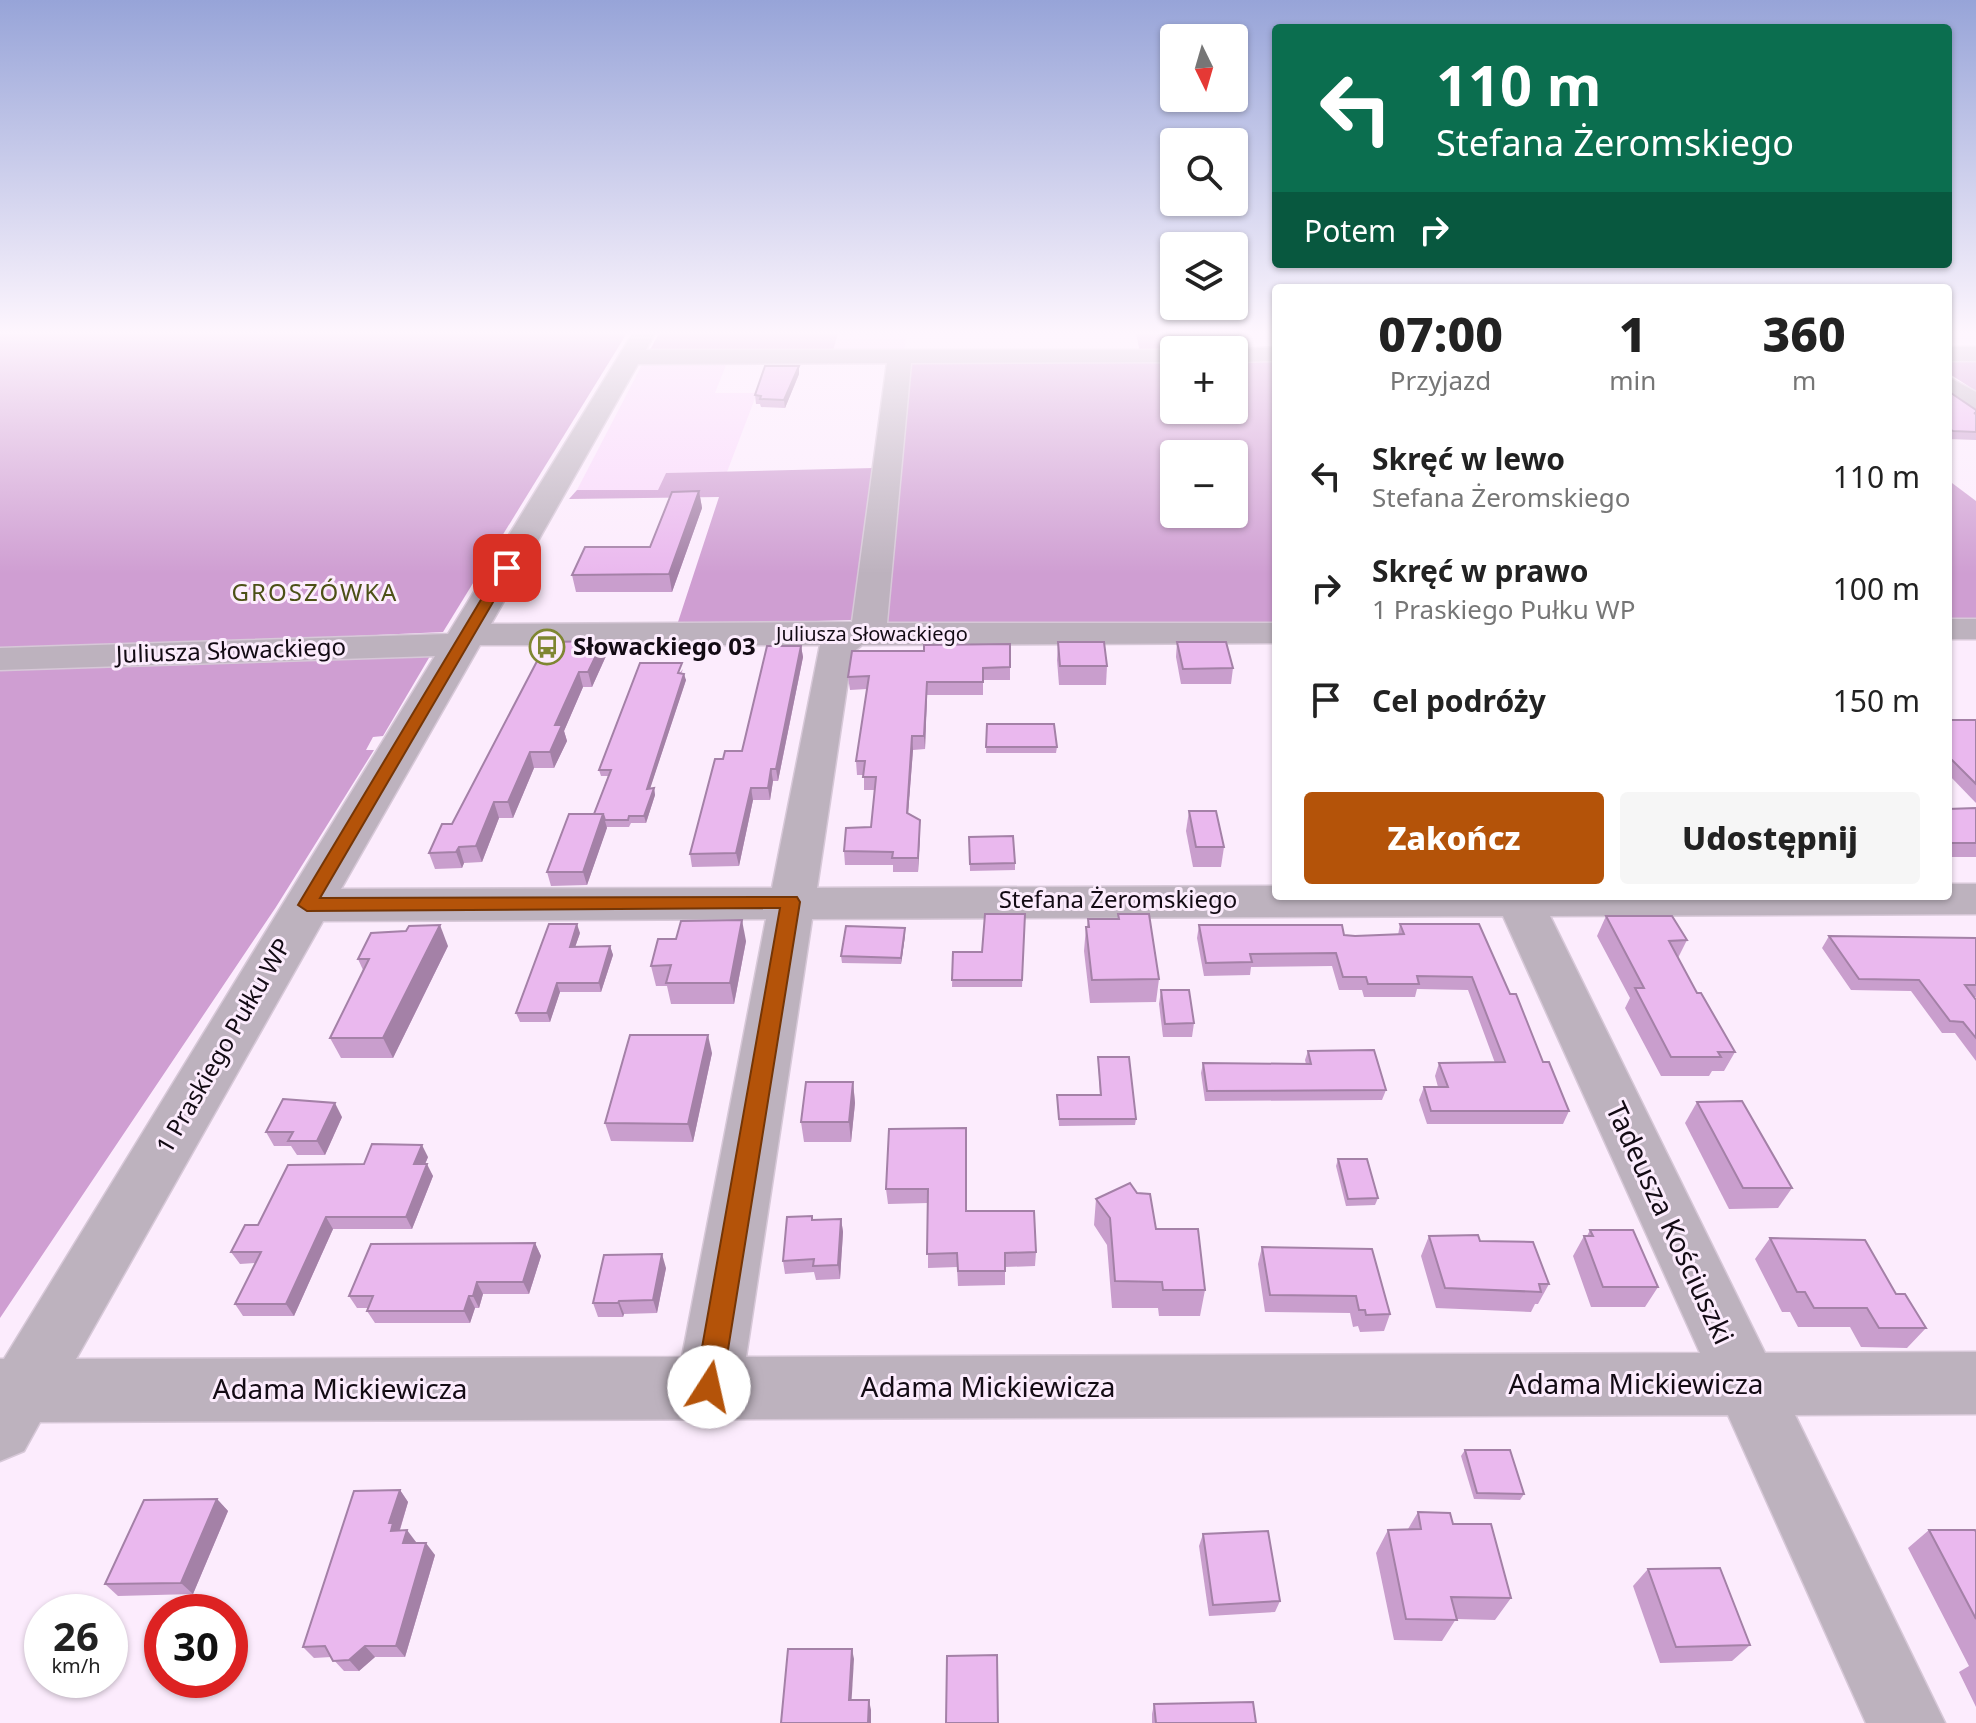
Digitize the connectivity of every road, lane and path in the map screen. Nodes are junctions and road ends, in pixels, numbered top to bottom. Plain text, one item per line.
1 (597, 413) edge
2 (894, 413) edge
3 (1952, 629) edge
4 (1976, 629) edge
5 (1272, 633) edge
6 (852, 635) junction
7 (465, 639) junction
8 (0, 659) edge
9 (1272, 899) edge
10 (1952, 899) edge
11 (1976, 899) edge
12 (1519, 900) edge
13 (790, 902) junction
14 (307, 905) junction
15 (1744, 1383) junction
16 (1976, 1383) edge
17 (709, 1387) junction
18 (7, 1403) edge
19 (1906, 1723) edge

1 - 7 street, 1 Praskiego Pułku WP
2 - 6 street
3 - 4 street
5 - 6 street, Juliusza Słowackiego
6 - 7 street, Juliusza Słowackiego
6 - 13 street
7 - 8 street, Juliusza Słowackiego
7 - 14 street, 1 Praskiego Pułku WP
9 - 13 street, Stefana Żeromskiego
10 - 11 street, Stefana Żeromskiego
12 - 15 street, Tadeusza Kościuszki
13 - 14 street, Stefana Żeromskiego
13 - 17 street
14 - 18 street, 1 Praskiego Pułku WP
15 - 16 street, Adama Mickiewicza
15 - 17 street, Adama Mickiewicza
15 - 19 street, Tadeusza Kościuszki
17 - 18 street, Adama Mickiewicza

